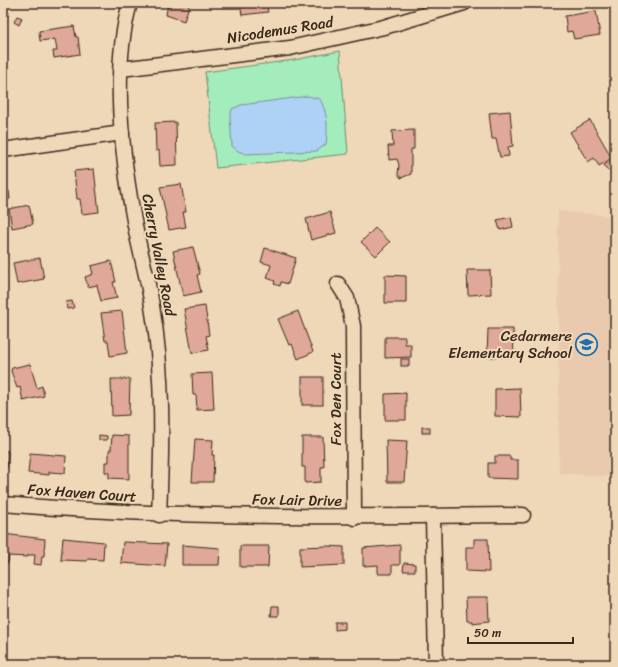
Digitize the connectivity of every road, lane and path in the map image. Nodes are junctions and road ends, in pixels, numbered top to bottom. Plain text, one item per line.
1 (130, 3) edge
2 (464, 3) edge
3 (121, 69) junction
4 (122, 133) junction
5 (3, 150) edge
6 (338, 284) dead end
7 (3, 504) edge
8 (159, 515) junction
9 (523, 515) dead end
10 (433, 516) junction
11 (354, 518) junction
12 (436, 664) edge

1 - 3 street, Cherry Valley Road
2 - 3 street, Nicodemus Road
3 - 4 street, Cherry Valley Road
4 - 5 street
4 - 8 street, Cherry Valley Road
6 - 11 street, Fox Den Court
7 - 8 street, Fox Haven Court
8 - 11 street, Fox Lair Drive
9 - 10 street, Fox Lair Drive
10 - 11 street, Fox Lair Drive
10 - 12 street

